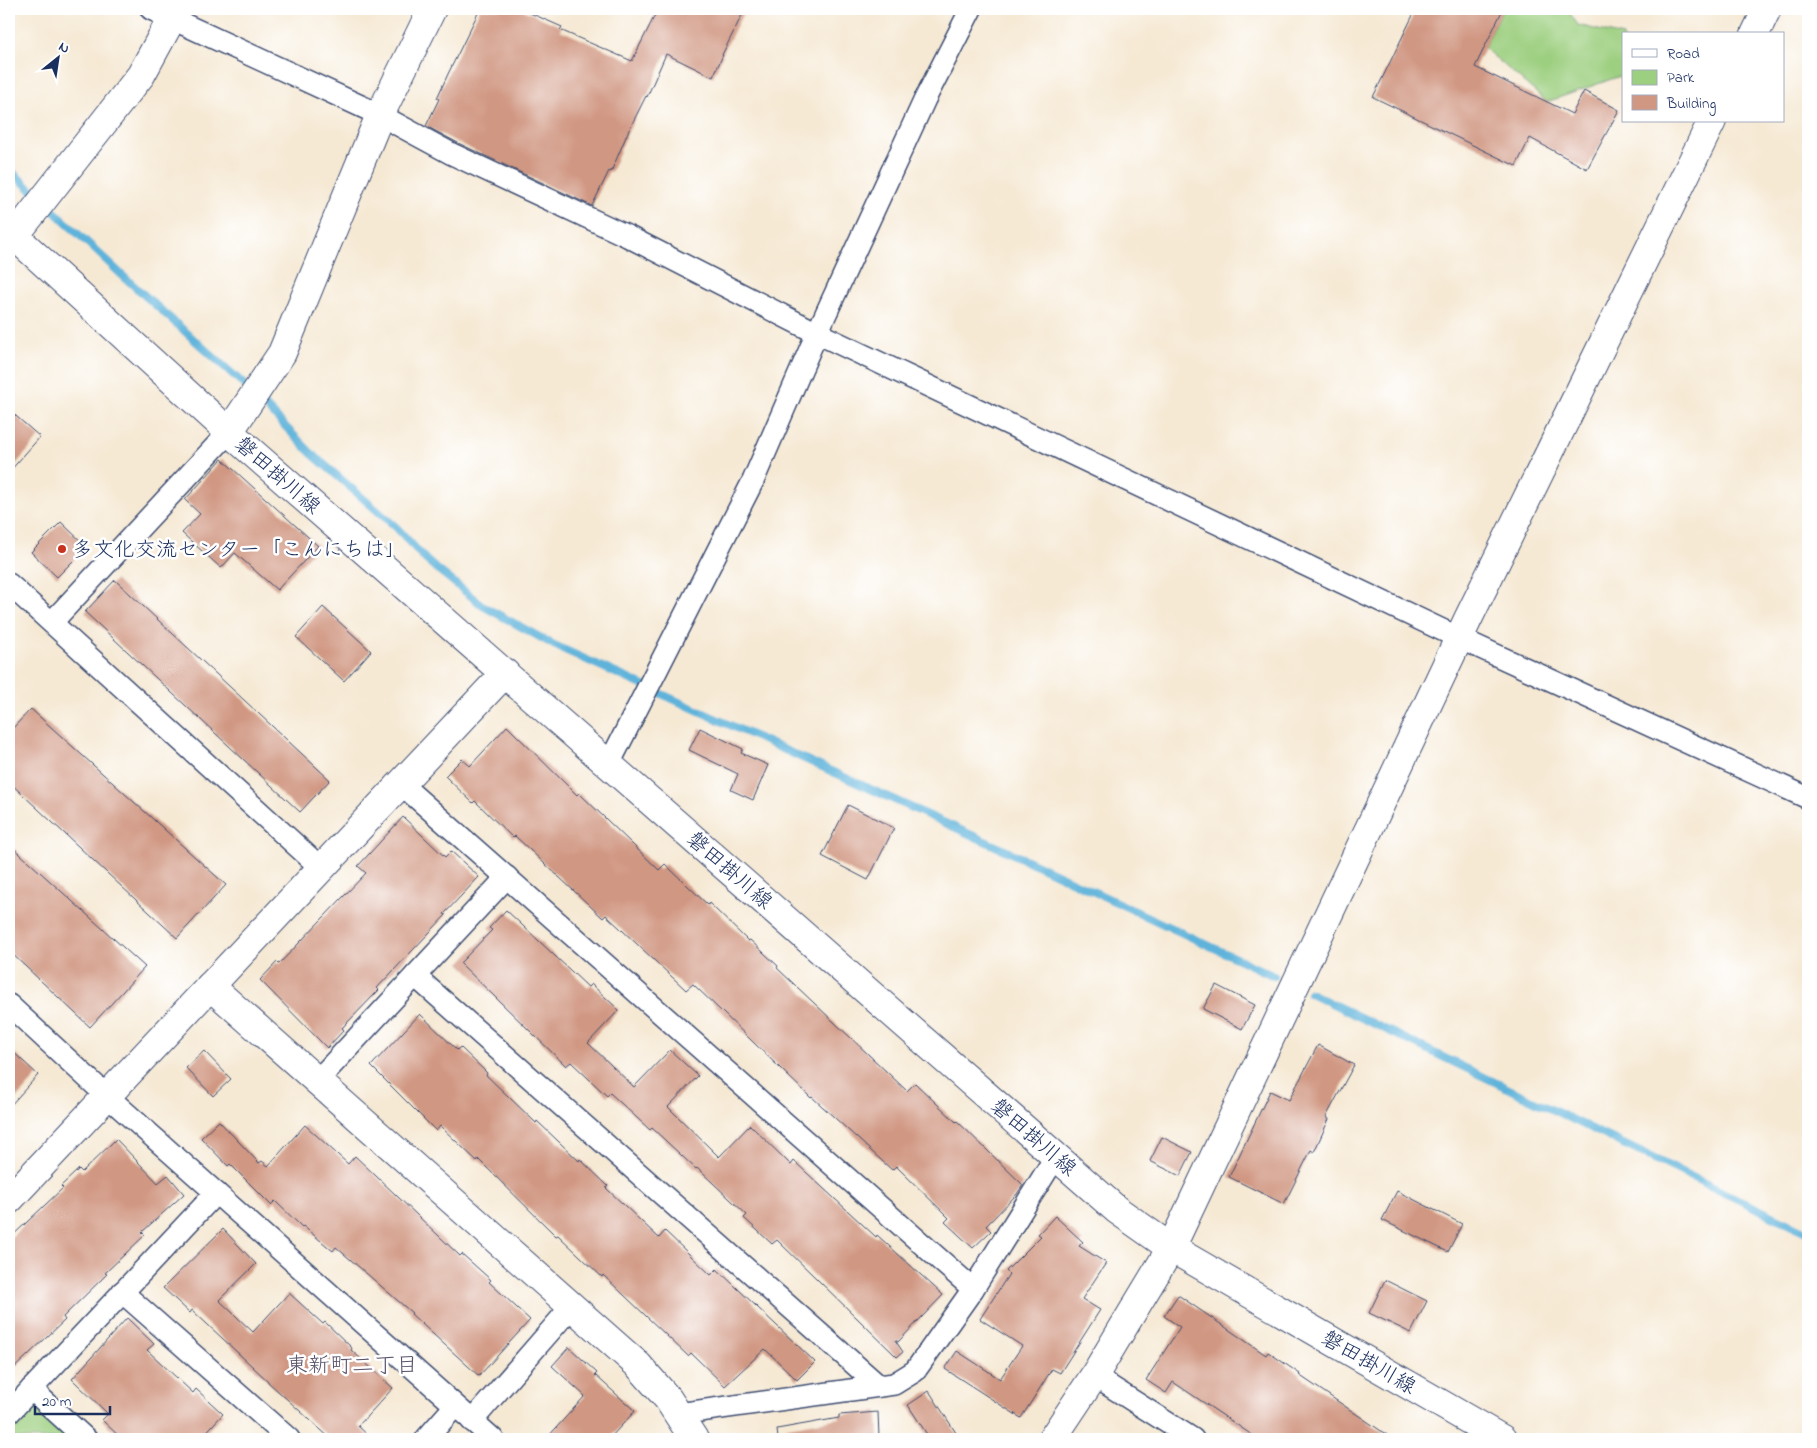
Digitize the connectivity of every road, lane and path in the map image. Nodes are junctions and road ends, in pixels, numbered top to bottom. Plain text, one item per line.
1 (432, 9) edge
2 (971, 9) edge
3 (1767, 9) edge
4 (167, 12) edge
5 (1756, 32) edge
6 (380, 114) junction
7 (1712, 122) edge
8 (11, 237) edge
9 (817, 333) junction
10 (229, 432) junction
11 (9, 584) edge
12 (52, 622) junction
13 (1459, 638) junction
14 (505, 673) junction
15 (609, 764) junction
16 (401, 784) junction
17 (1808, 798) edge
18 (321, 868) junction
19 (507, 877) junction
20 (415, 976) junction
21 (210, 986) junction
22 (9, 1005) edge
23 (317, 1081) junction
24 (107, 1096) junction
25 (1056, 1156) junction
26 (216, 1193) junction
27 (9, 1200) edge
28 (1171, 1248) junction
29 (973, 1289) junction
30 (122, 1292) junction
31 (572, 1306) junction
32 (1094, 1376) junction
33 (879, 1386) junction
34 (31, 1389) junction
35 (456, 1406) junction
36 (9, 1413) edge
37 (678, 1414) junction
38 (472, 1421) junction
39 (86, 1439) edge
40 (289, 1439) edge
41 (426, 1439) edge
42 (493, 1439) edge
43 (694, 1439) edge
44 (1052, 1439) edge
45 (1193, 1439) edge
46 (1502, 1439) edge

1 - 6 street
2 - 9 street
3 - 5 street
4 - 6 street
4 - 8 street
6 - 9 street
6 - 10 street
7 - 13 street
8 - 10 street, 磐田掛川線
9 - 13 street
9 - 15 street
10 - 12 street
10 - 14 street, 磐田掛川線
11 - 12 street
12 - 18 street
13 - 17 street
13 - 28 street
14 - 15 street, 磐田掛川線
14 - 16 street
15 - 25 street, 磐田掛川線
16 - 18 street
16 - 19 street
18 - 21 street
19 - 20 street
19 - 29 street
20 - 23 street
20 - 33 street
21 - 23 street
21 - 24 street
22 - 24 street
23 - 31 street
24 - 26 street
24 - 27 street
25 - 28 street, 磐田掛川線
25 - 29 street
26 - 30 street
26 - 35 street
28 - 32 street
28 - 46 street, 磐田掛川線
29 - 33 street
30 - 34 street
30 - 40 street
31 - 37 street
31 - 38 street
32 - 44 street
32 - 45 street
33 - 37 street
34 - 36 street
34 - 39 street
35 - 38 street
35 - 41 street
37 - 43 street
38 - 42 street

